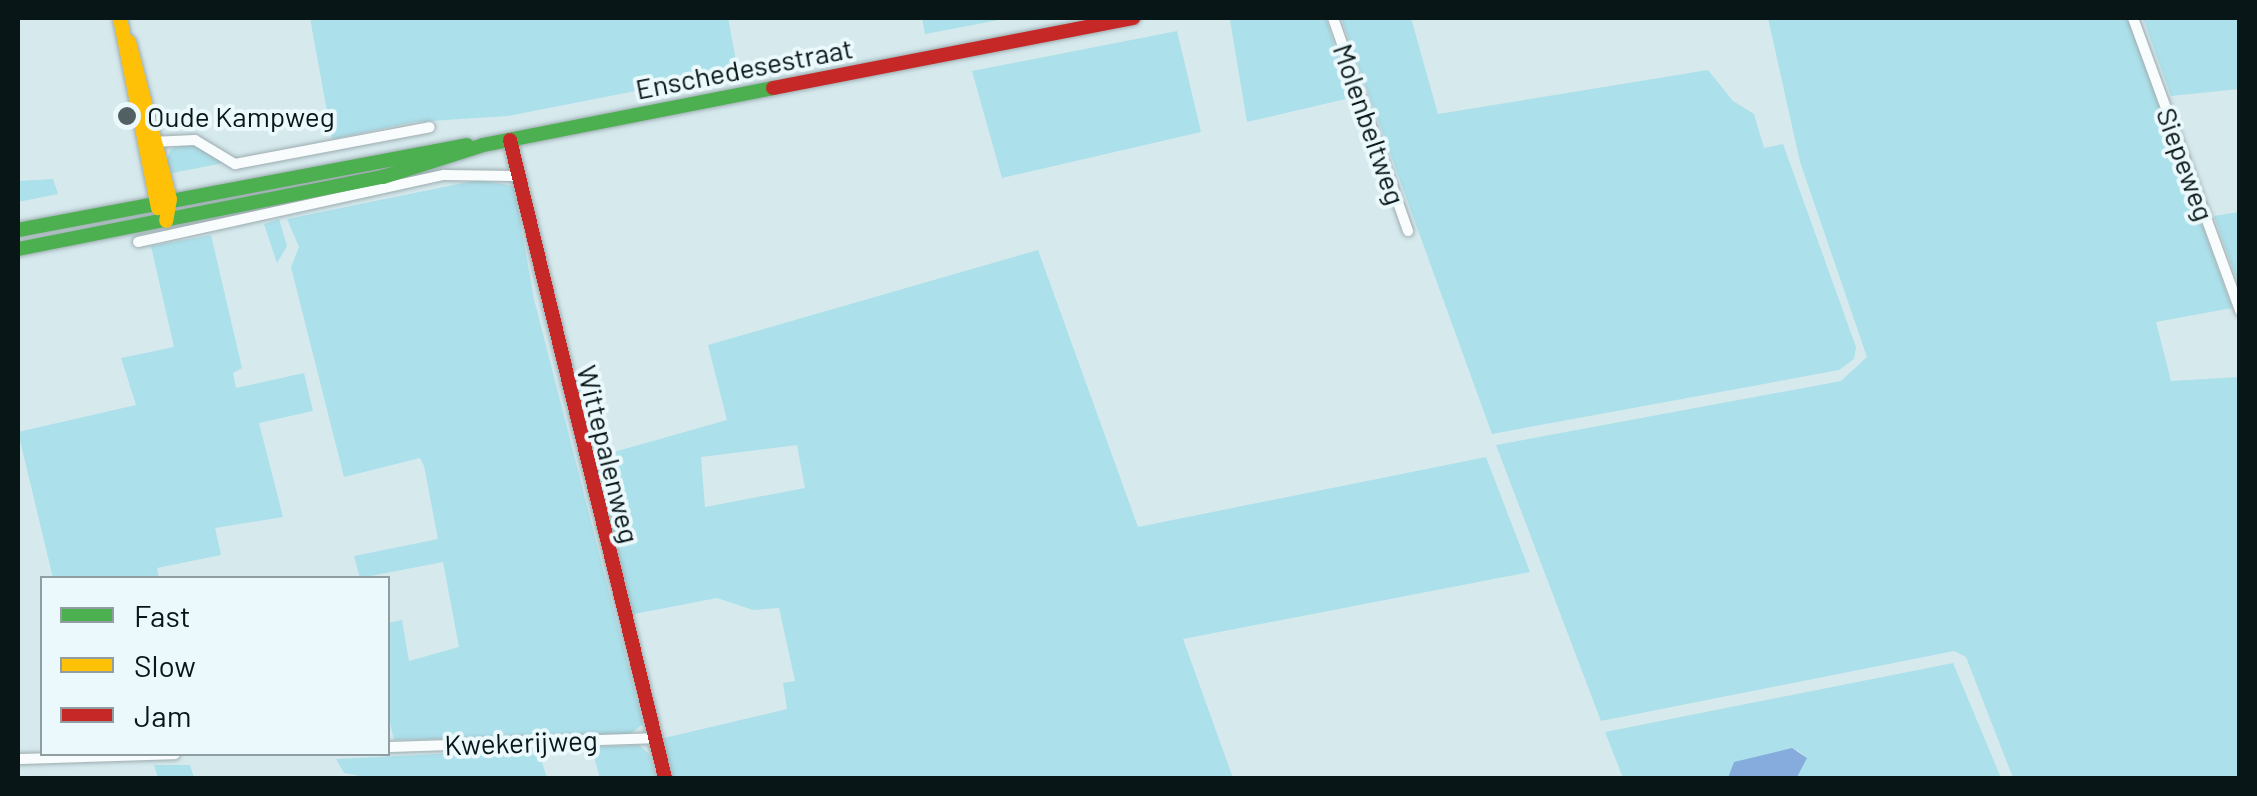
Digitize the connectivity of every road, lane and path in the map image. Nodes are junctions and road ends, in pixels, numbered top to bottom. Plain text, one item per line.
1 (1133, 18) edge
2 (1333, 18) edge
3 (2133, 18) edge
4 (122, 23) edge
5 (430, 127) dead end
6 (510, 140) junction
7 (149, 142) junction
8 (483, 146) junction
9 (514, 176) junction
10 (162, 201) junction
11 (166, 221) junction
12 (18, 230) edge
13 (1408, 231) dead end
14 (138, 242) dead end
15 (18, 248) edge
16 (2240, 311) edge
17 (656, 738) junction
18 (390, 746) edge
19 (96, 756) edge
20 (18, 758) edge
21 (666, 778) edge

1 - 6 street, Enschedesestraat
2 - 13 street, Molenbeltweg
3 - 16 street, Siepeweg
4 - 7 street
5 - 7 street
6 - 8 street, Enschedesestraat
6 - 9 street, Wittepalenweg
7 - 10 street
8 - 10 street, Enschedesestraat
8 - 11 street, Enschedesestraat
9 - 14 street
9 - 17 street, Wittepalenweg
10 - 11 street
10 - 12 street, Enschedesestraat
11 - 15 street, Enschedesestraat
17 - 18 street, Kwekerijweg
17 - 21 street, Wittepalenweg
19 - 20 street

